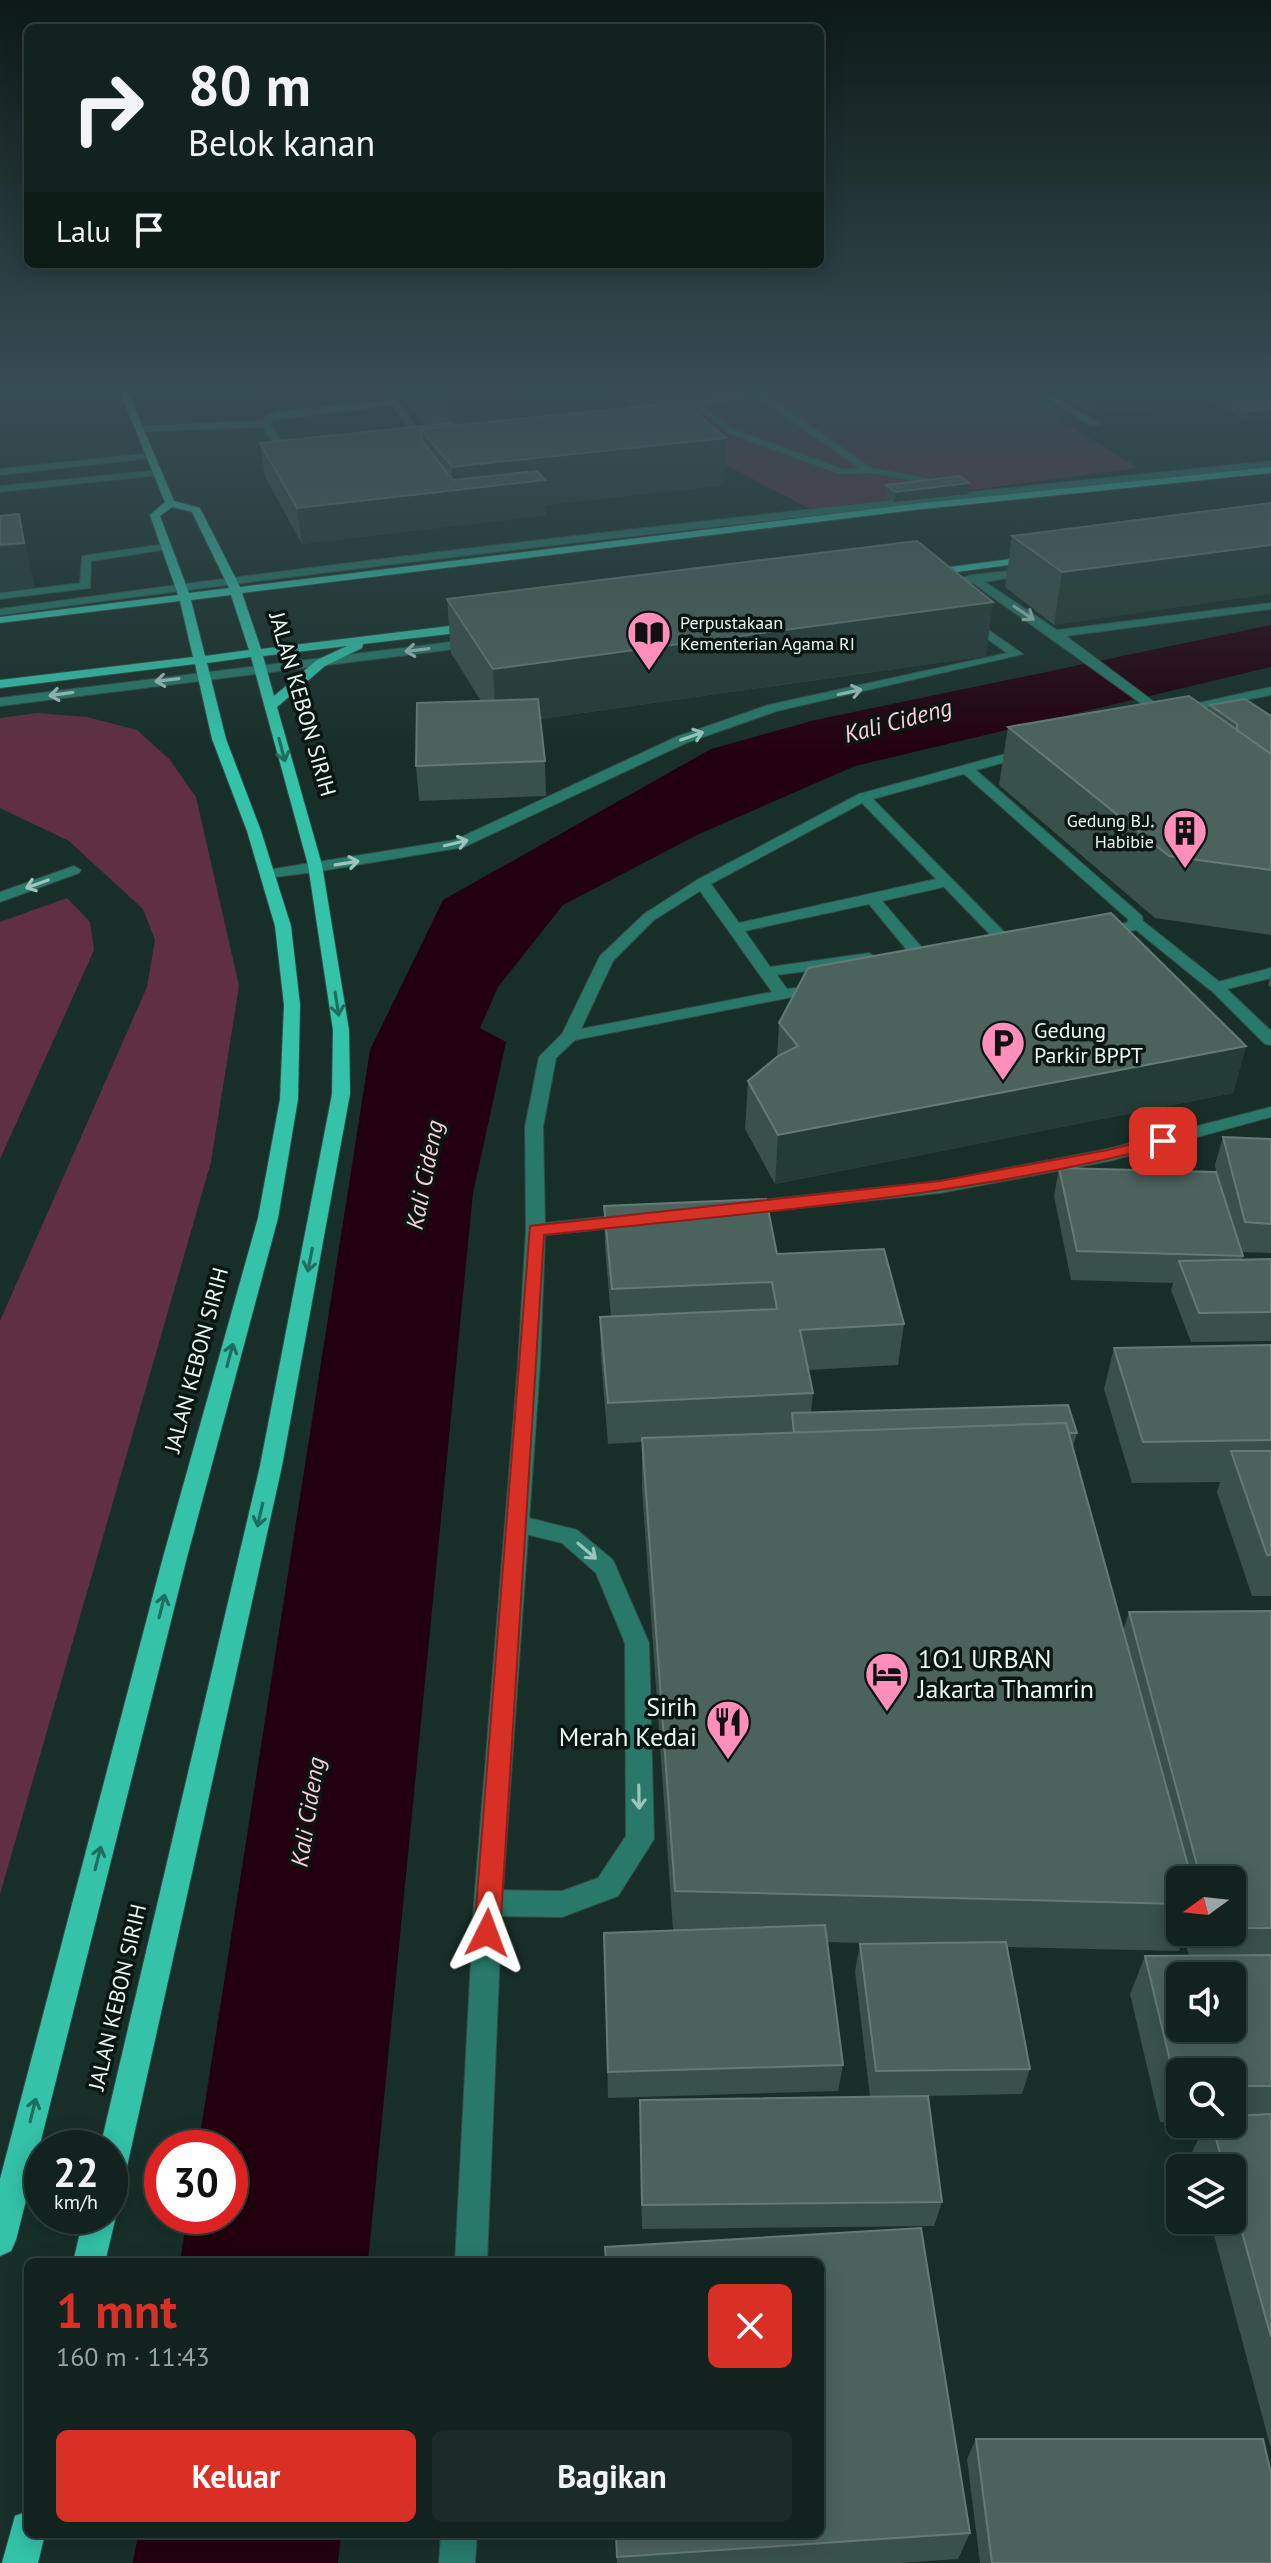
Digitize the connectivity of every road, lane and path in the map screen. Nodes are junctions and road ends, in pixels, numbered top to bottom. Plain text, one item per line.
1 (159, 512) edge
2 (197, 512) edge
3 (852, 512) edge
4 (165, 547) junction
5 (1052, 562) joint
6 (960, 569) junction
7 (913, 575) edge
8 (975, 580) junction
9 (234, 585) junction
10 (927, 586) edge
11 (182, 591) junction
12 (0, 596) edge
13 (1271, 606) edge
14 (951, 610) edge
15 (0, 612) edge
16 (0, 620) edge
17 (483, 626) edge
18 (1056, 635) junction
19 (373, 638) junction
20 (490, 641) edge
21 (257, 660) junction
22 (321, 663) junction
23 (203, 666) junction
24 (0, 684) edge
25 (1271, 691) edge
26 (0, 702) edge
27 (270, 706) junction
28 (1036, 750) edge
29 (966, 768) junction
30 (864, 797) junction
31 (315, 868) junction
32 (74, 870) dead end
33 (267, 874) junction
34 (949, 881) junction
35 (702, 883) junction
36 (0, 897) edge
37 (872, 898) junction
38 (1136, 923) junction
39 (735, 929) junction
40 (1088, 936) edge
41 (1016, 951) edge
42 (766, 972) junction
43 (1271, 973) edge
44 (841, 983) edge
45 (1216, 987) junction
46 (782, 994) junction
47 (569, 1036) junction
48 (1271, 1040) edge
49 (1271, 1112) edge
50 (723, 1210) edge
51 (645, 1218) edge
52 (536, 1230) junction
53 (517, 1524) junction
54 (488, 1903) junction
55 (119, 2130) edge
56 (96, 2234) edge
57 (0, 2240) edge
58 (90, 2258) edge
59 (471, 2258) edge
60 (26, 2538) edge
61 (459, 2538) edge
62 (20, 2563) edge
63 (457, 2563) edge

1 - 4 main road, JALAN KEBON SIRIH
2 - 9 main road, JALAN KEBON SIRIH
3 - 9 street
4 - 11 main road, JALAN KEBON SIRIH
4 - 12 street
5 - 6 main road
5 - 8 street
6 - 7 main road
6 - 8 street
8 - 10 street
8 -> 18 street
9 - 11 main road
9 - 21 main road, JALAN KEBON SIRIH
11 - 15 street
11 - 16 main road
11 - 23 main road, JALAN KEBON SIRIH
13 - 18 street
31 -> 14 street
17 - 19 main road
18 - 25 street
19 - 21 main road
19 - 22 main road
20 -> 22 street
21 - 22 street
21 - 23 street
21 - 27 main road, JALAN KEBON SIRIH
22 - 27 main road
23 - 24 main road
23 -> 26 street
23 - 33 main road, JALAN KEBON SIRIH
27 -> 31 main road, JALAN KEBON SIRIH
28 - 29 street
29 - 30 street
29 - 38 street
30 - 34 street
30 - 35 street
31 - 33 street
31 -> 55 main road, JALAN KEBON SIRIH
32 -> 36 street
57 -> 33 main road, JALAN KEBON SIRIH
34 - 37 street
34 - 41 street
35 - 39 street
35 - 47 street
37 - 39 street
37 - 42 street
38 - 40 street
38 - 45 street
39 - 42 street
42 - 46 street
43 - 45 street
44 - 46 street
45 - 48 street
46 - 47 street
47 - 52 street
49 - 50 street
51 - 52 street
52 - 53 street
53 - 54 street
53 -> 54 street
54 - 59 street
56 - 58 main road
60 - 62 main road
61 - 63 street

